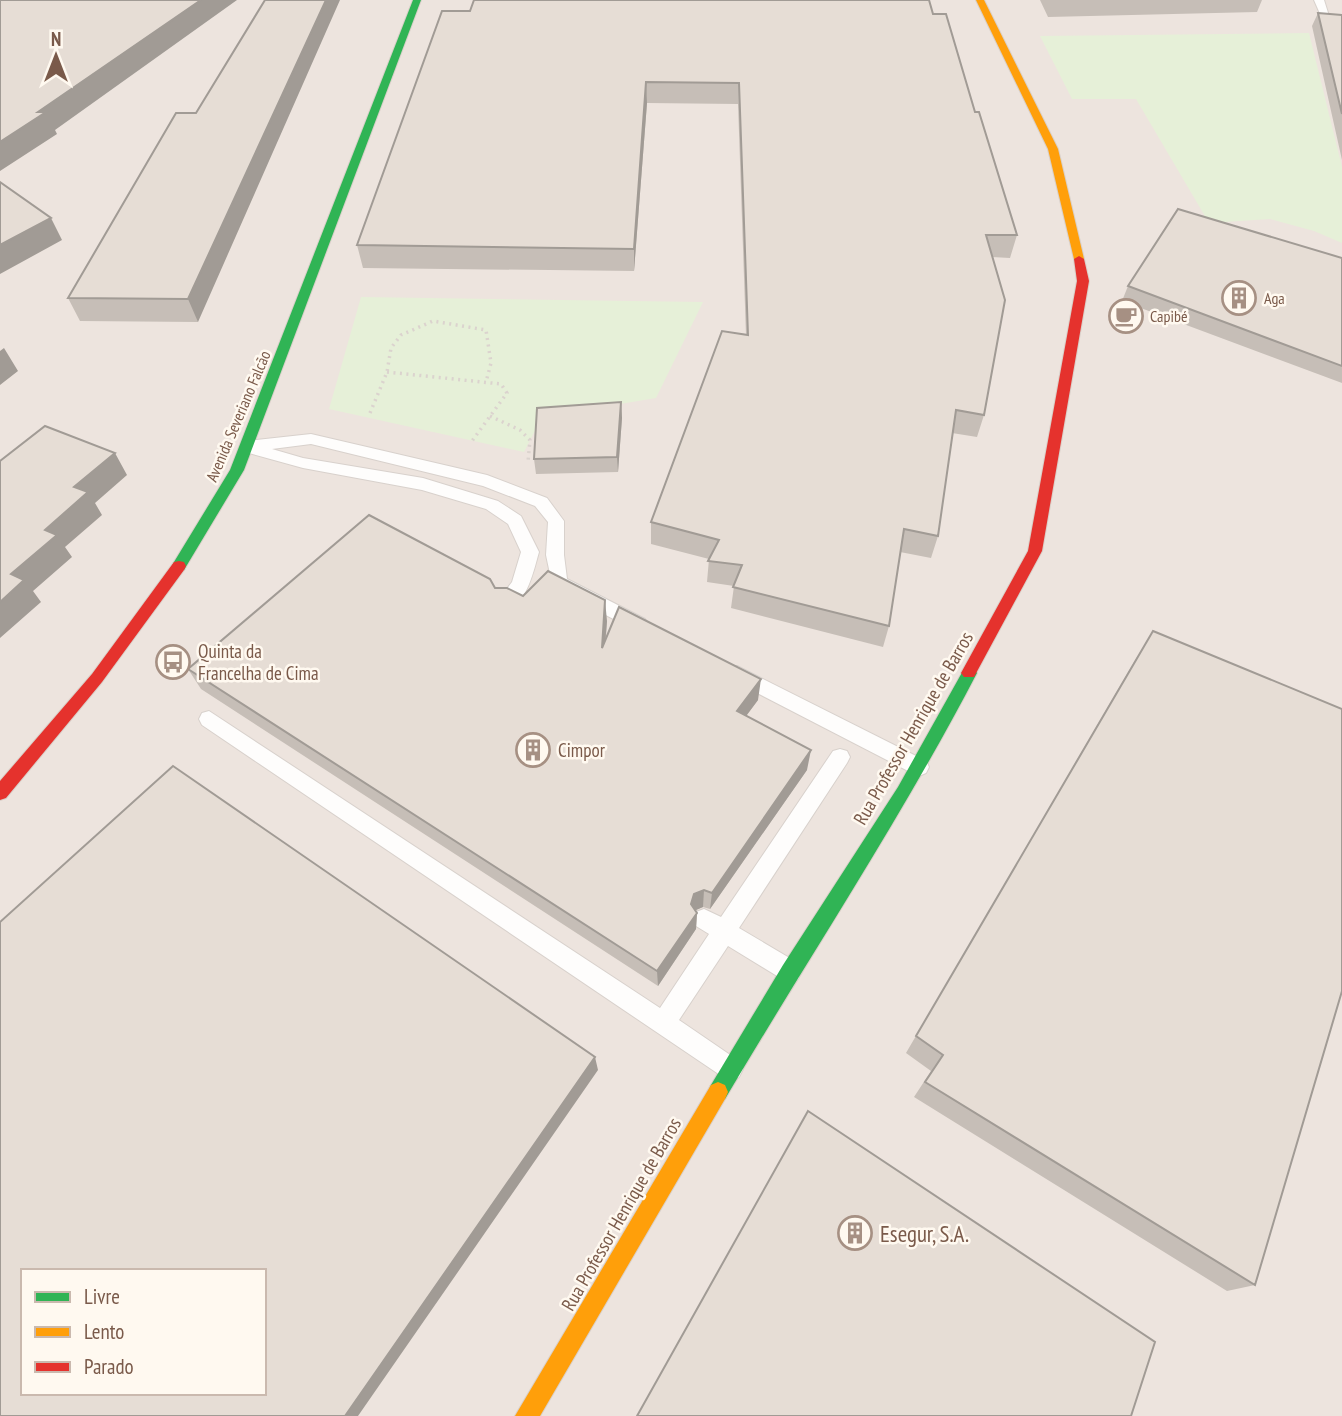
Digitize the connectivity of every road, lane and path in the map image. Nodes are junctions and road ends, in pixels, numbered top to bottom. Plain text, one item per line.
1 (417, 0) edge
2 (980, 0) edge
3 (1319, 0) edge
4 (1325, 14) edge
5 (387, 372) junction
6 (486, 382) junction
7 (370, 413) dead end
8 (490, 416) junction
9 (472, 441) dead end
10 (248, 446) junction
11 (527, 471) dead end
12 (506, 602) edge
13 (657, 633) edge
14 (718, 664) edge
15 (208, 719) edge
16 (840, 757) dead end
17 (919, 767) junction
18 (0, 793) edge
19 (704, 919) edge
20 (726, 932) junction
21 (790, 971) junction
22 (663, 1025) junction
23 (731, 1069) junction
24 (527, 1416) edge

1 - 10 street, Avenida Severiano Falcão
2 - 17 street, Rua Professor Henrique de Barros
3 - 4 lane
5 - 6 path
5 - 6 path
5 - 7 path
6 - 8 path
8 - 9 path
8 - 11 path
10 - 12 lane
10 - 13 lane
10 - 18 street, Avenida Severiano Falcão
14 - 17 lane
15 - 22 lane
16 - 20 lane
17 - 21 street, Rua Professor Henrique de Barros
19 - 20 lane
20 - 21 lane
20 - 22 lane
21 - 23 street, Rua Professor Henrique de Barros
22 - 23 lane
23 - 24 street, Rua Professor Henrique de Barros

